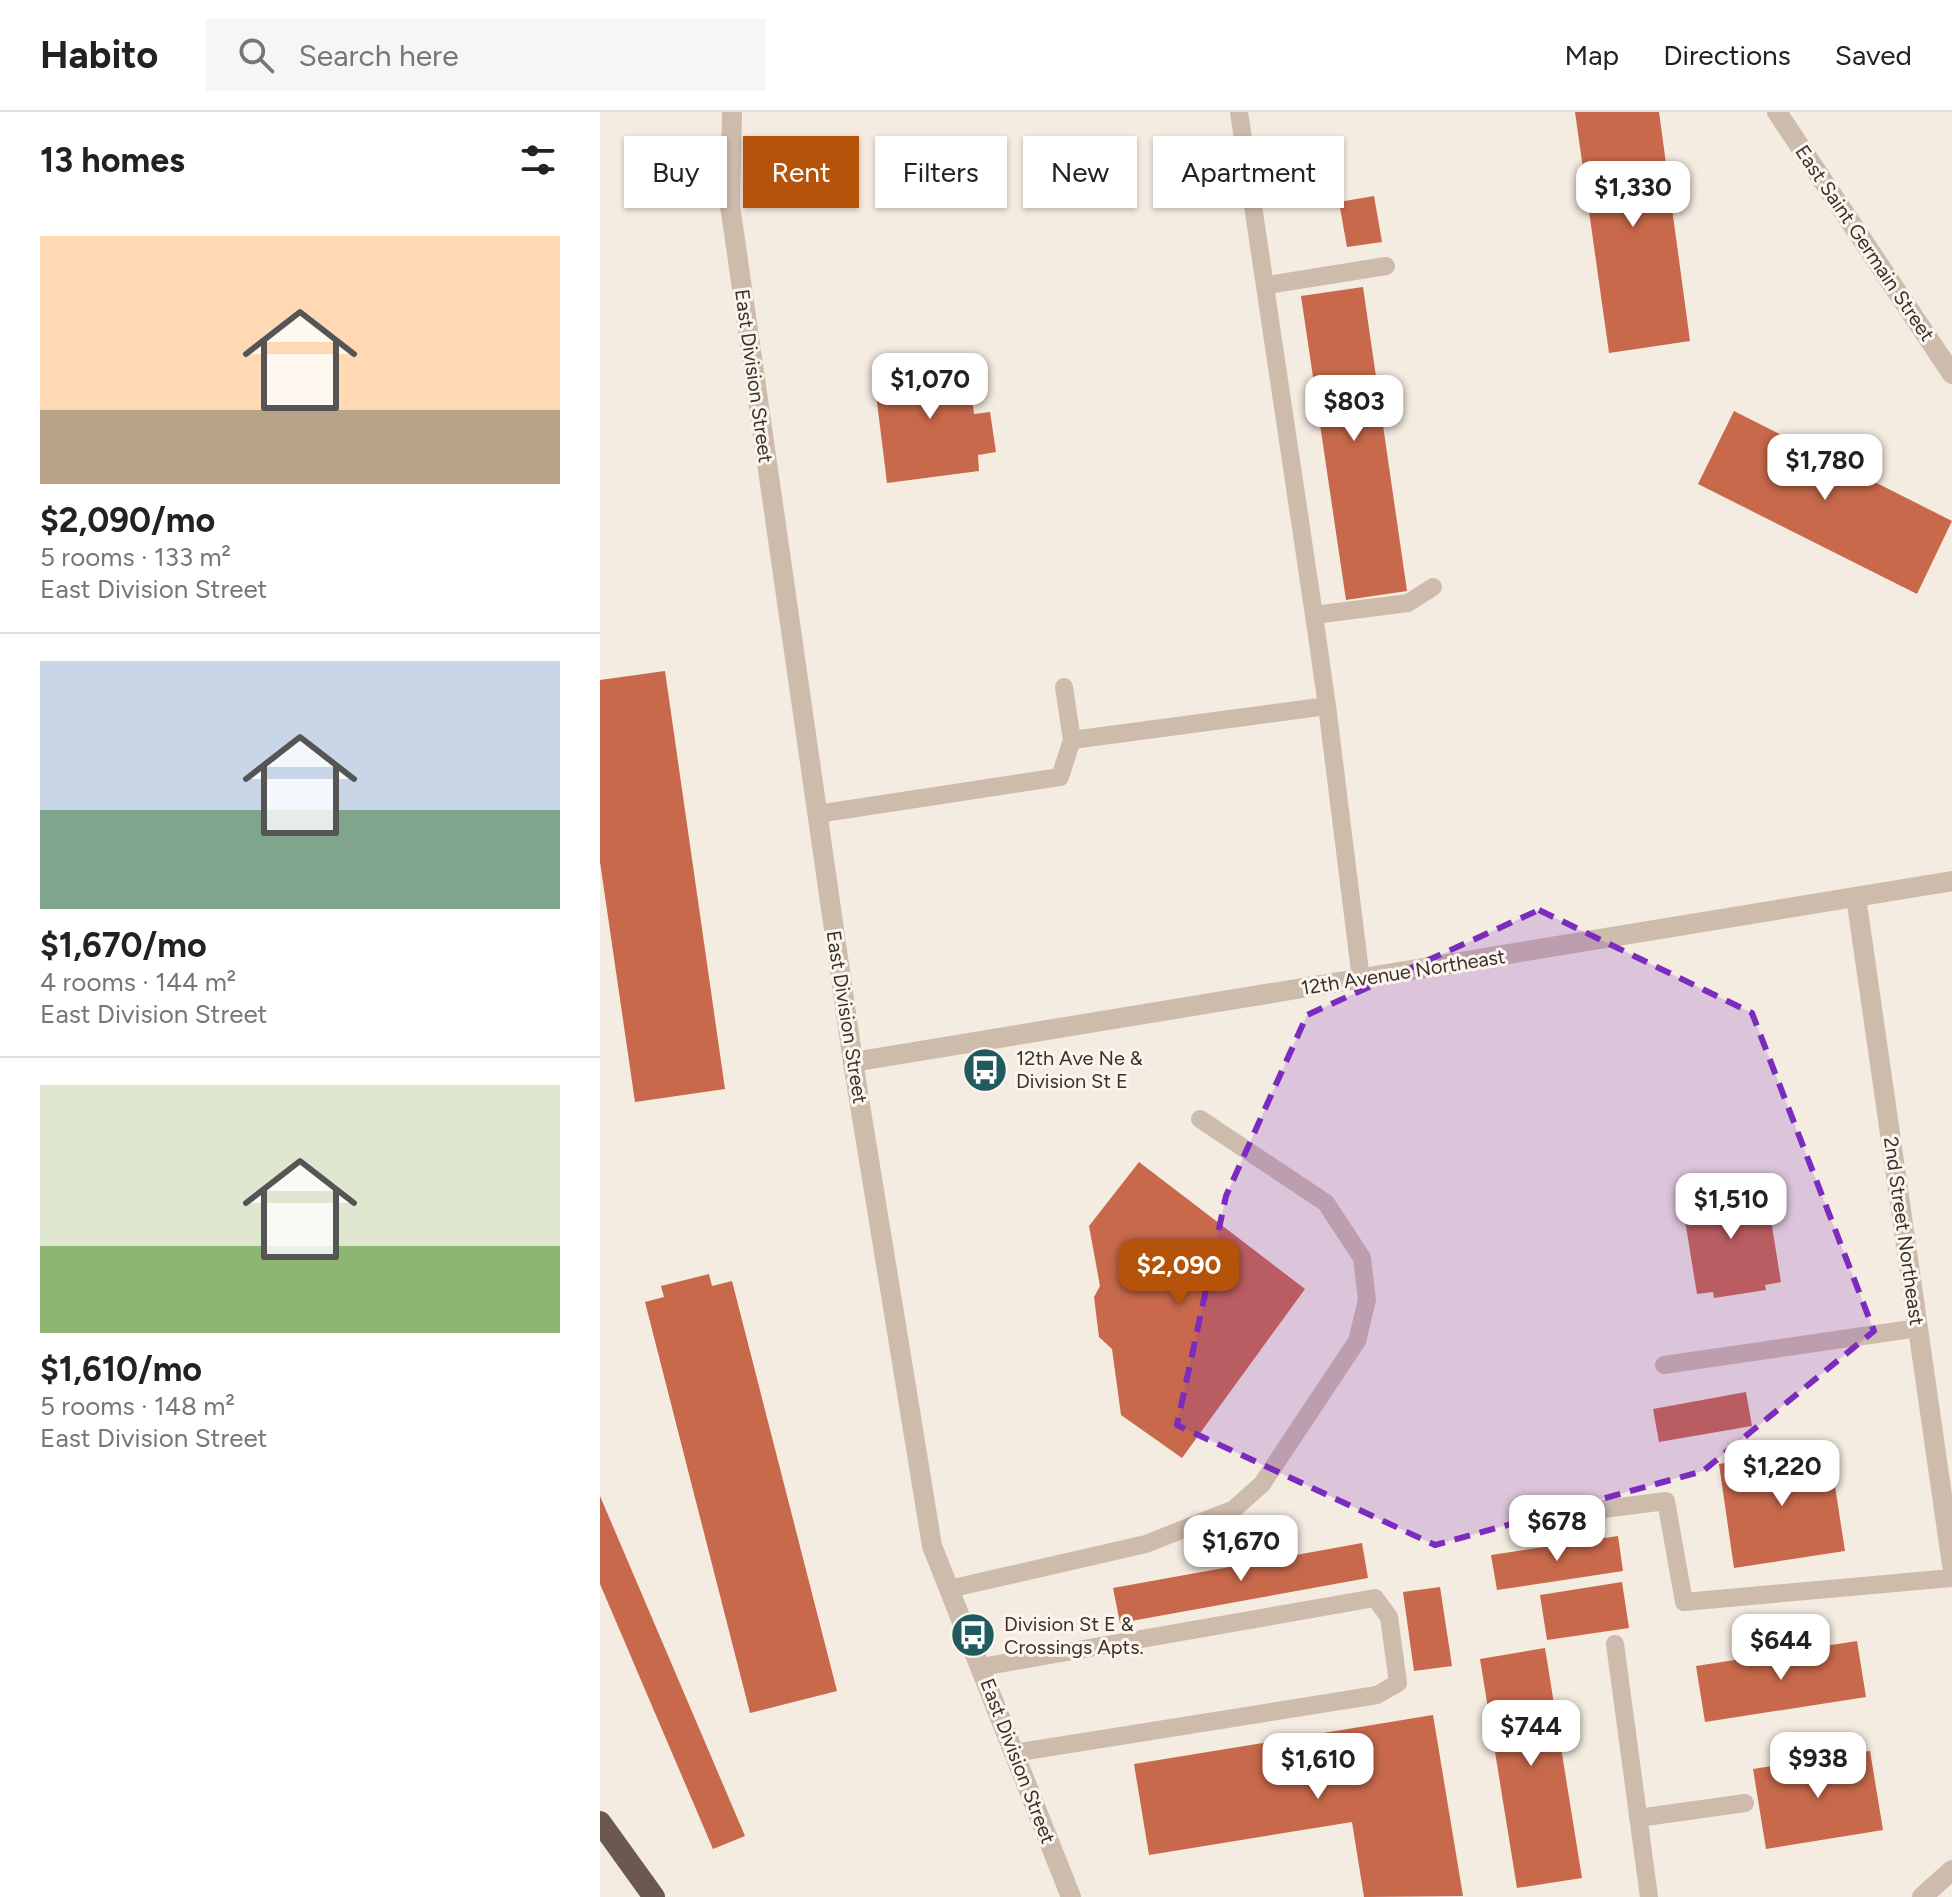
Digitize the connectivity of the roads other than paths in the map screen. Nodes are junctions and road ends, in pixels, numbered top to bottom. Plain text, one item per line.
1 (732, 112) edge
2 (1239, 112) edge
3 (1777, 112) edge
4 (1386, 266) dead end
5 (1267, 285) junction
6 (1948, 360) edge
7 (1433, 587) dead end
8 (1314, 615) junction
9 (1064, 687) dead end
10 (1327, 706) junction
11 (1072, 740) junction
12 (817, 814) junction
13 (1952, 881) edge
14 (1856, 897) junction
15 (1361, 979) junction
16 (853, 1062) junction
17 (1200, 1119) dead end
18 (1918, 1328) junction
19 (1664, 1365) dead end
20 (1526, 1519) dead end
21 (1952, 1565) edge
22 (1952, 1578) edge
23 (949, 1589) junction
24 (1615, 1644) dead end
25 (981, 1667) junction
26 (1014, 1753) junction
27 (1745, 1803) dead end
28 (1638, 1818) junction
29 (600, 1822) edge
30 (1952, 1870) edge
31 (654, 1897) edge
32 (1071, 1897) edge
33 (1649, 1897) edge
34 (1922, 1897) edge

1 - 12 street, East Division Street
2 - 5 lane
3 - 6 street, East Saint Germain Street
4 - 5 lane
5 - 8 lane
7 - 8 lane
8 - 10 lane
9 - 11 lane
10 - 11 lane
10 - 15 lane
11 - 12 lane
12 - 16 street, East Division Street
13 - 14 street, 12th Avenue Northeast
14 - 15 street, 12th Avenue Northeast
14 - 18 street, 2nd Street Northeast
15 - 16 street, 12th Avenue Northeast
16 - 23 street, East Division Street
17 - 23 lane
18 - 19 lane
18 - 21 street, 2nd Street Northeast
20 - 22 lane
23 - 25 street, East Division Street
24 - 28 lane
25 - 26 street, East Division Street
25 - 26 lane
26 - 32 street, East Division Street
27 - 28 lane
28 - 33 lane
29 - 31 highway
30 - 34 street

